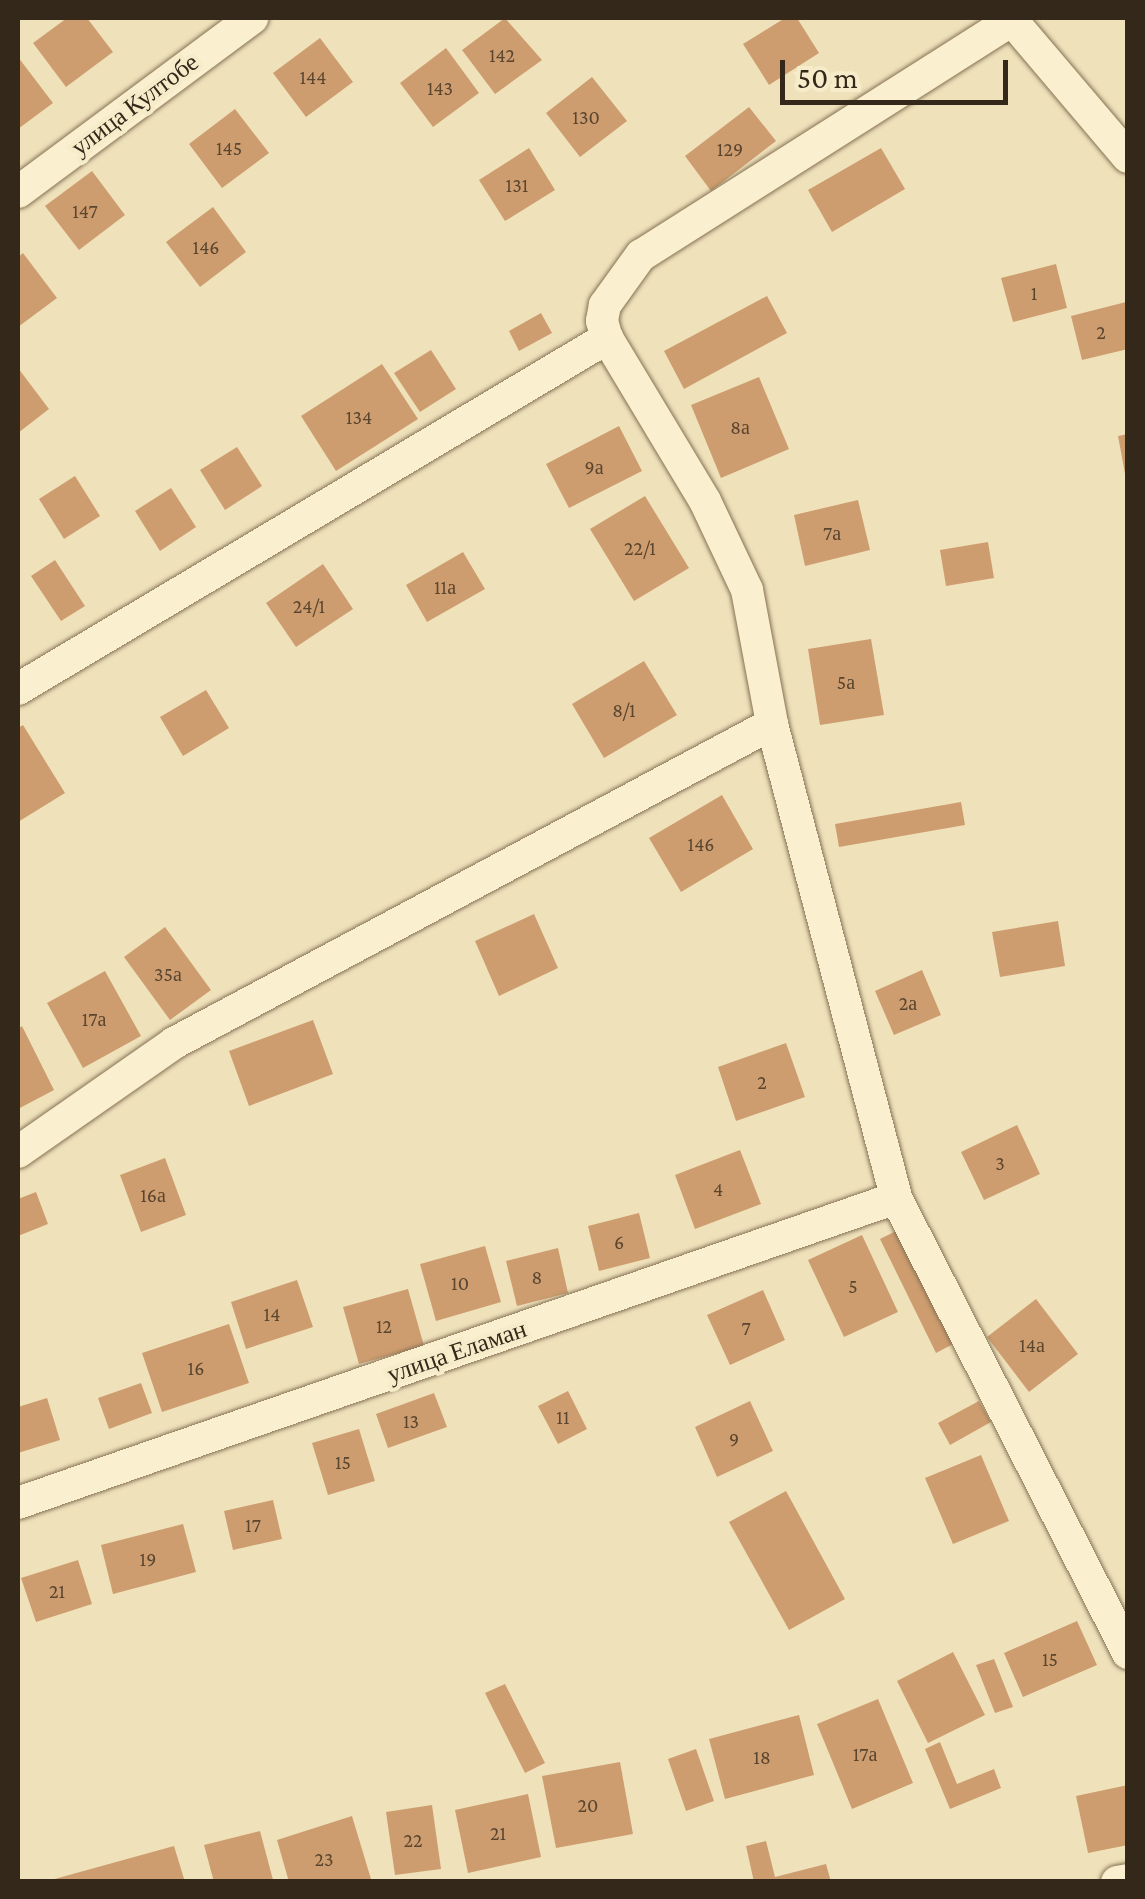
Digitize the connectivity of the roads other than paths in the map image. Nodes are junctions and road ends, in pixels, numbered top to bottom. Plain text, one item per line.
1 (252, 18) edge
2 (1011, 19) edge
3 (1128, 157) edge
4 (18, 192) edge
5 (607, 338) junction
6 (18, 689) edge
7 (772, 724) junction
8 (18, 1152) edge
9 (896, 1198) junction
10 (18, 1503) edge
11 (1128, 1652) edge
12 (1128, 1880) edge
13 (1117, 1882) edge

1 - 4 street, улица Култобе
2 - 3 street
2 - 5 street
5 - 6 street
5 - 7 street
7 - 8 street
7 - 9 street
9 - 10 street, улица Еламан
9 - 11 street
12 - 13 street

